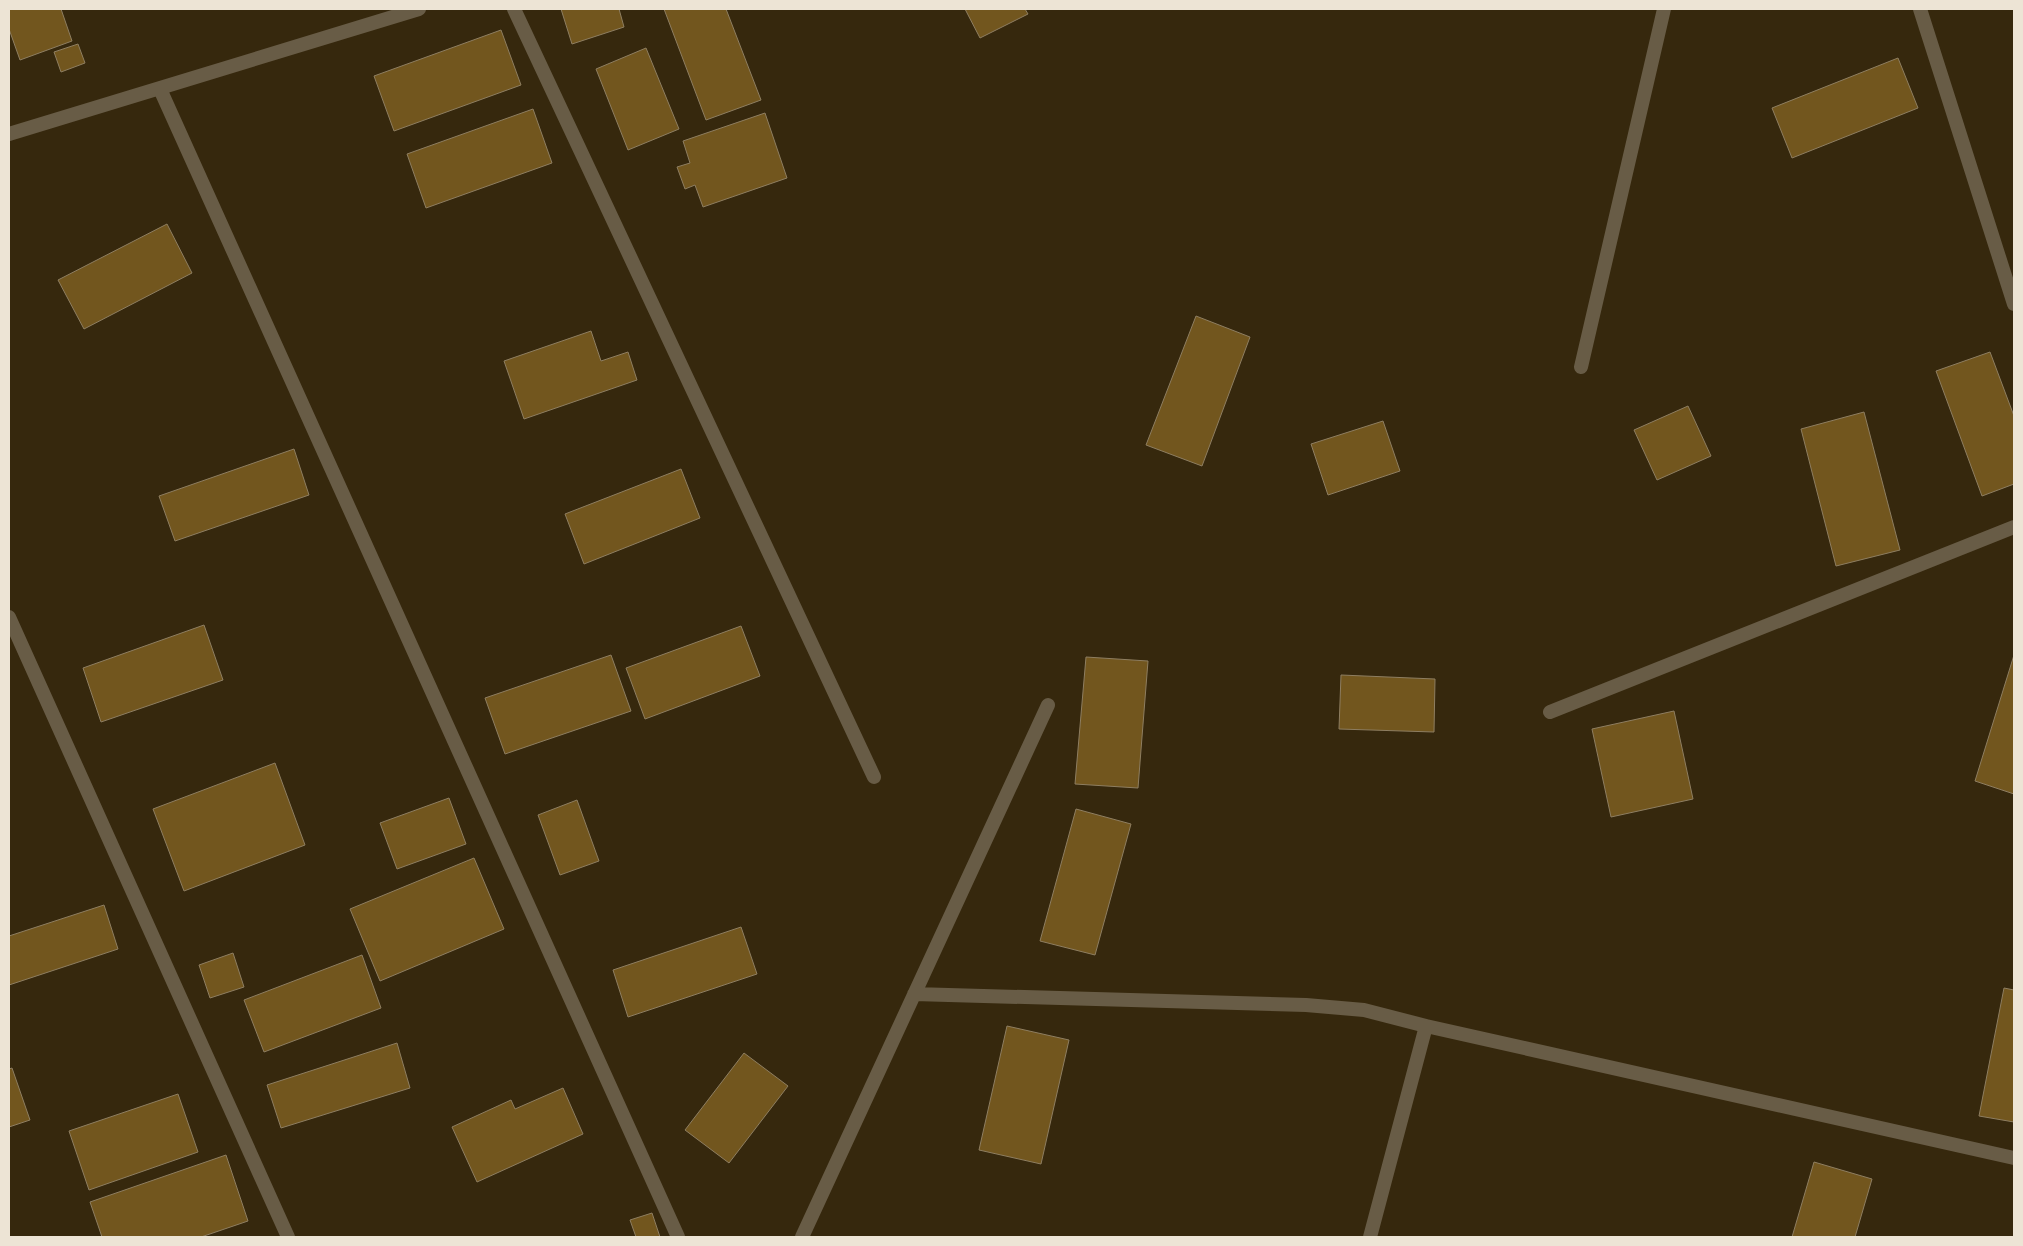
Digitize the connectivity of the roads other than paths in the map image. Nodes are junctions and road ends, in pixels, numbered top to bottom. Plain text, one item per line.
1 (420, 9) edge
2 (514, 9) edge
3 (1664, 9) edge
4 (1920, 9) edge
5 (160, 89) junction
6 (9, 134) edge
7 (2014, 304) edge
8 (1581, 367) dead end
9 (2014, 527) edge
10 (9, 616) edge
11 (1048, 705) dead end
12 (1550, 712) dead end
13 (874, 777) dead end
14 (914, 994) junction
15 (1426, 1026) junction
16 (2014, 1158) edge
17 (288, 1237) edge
18 (678, 1237) edge
19 (802, 1237) edge
20 (1370, 1237) edge

1 - 5 street
2 - 13 street
3 - 8 street
4 - 7 street
5 - 6 street
5 - 18 street
9 - 12 street
10 - 17 street
11 - 14 street
14 - 15 street
14 - 19 street
15 - 16 street
15 - 20 street

